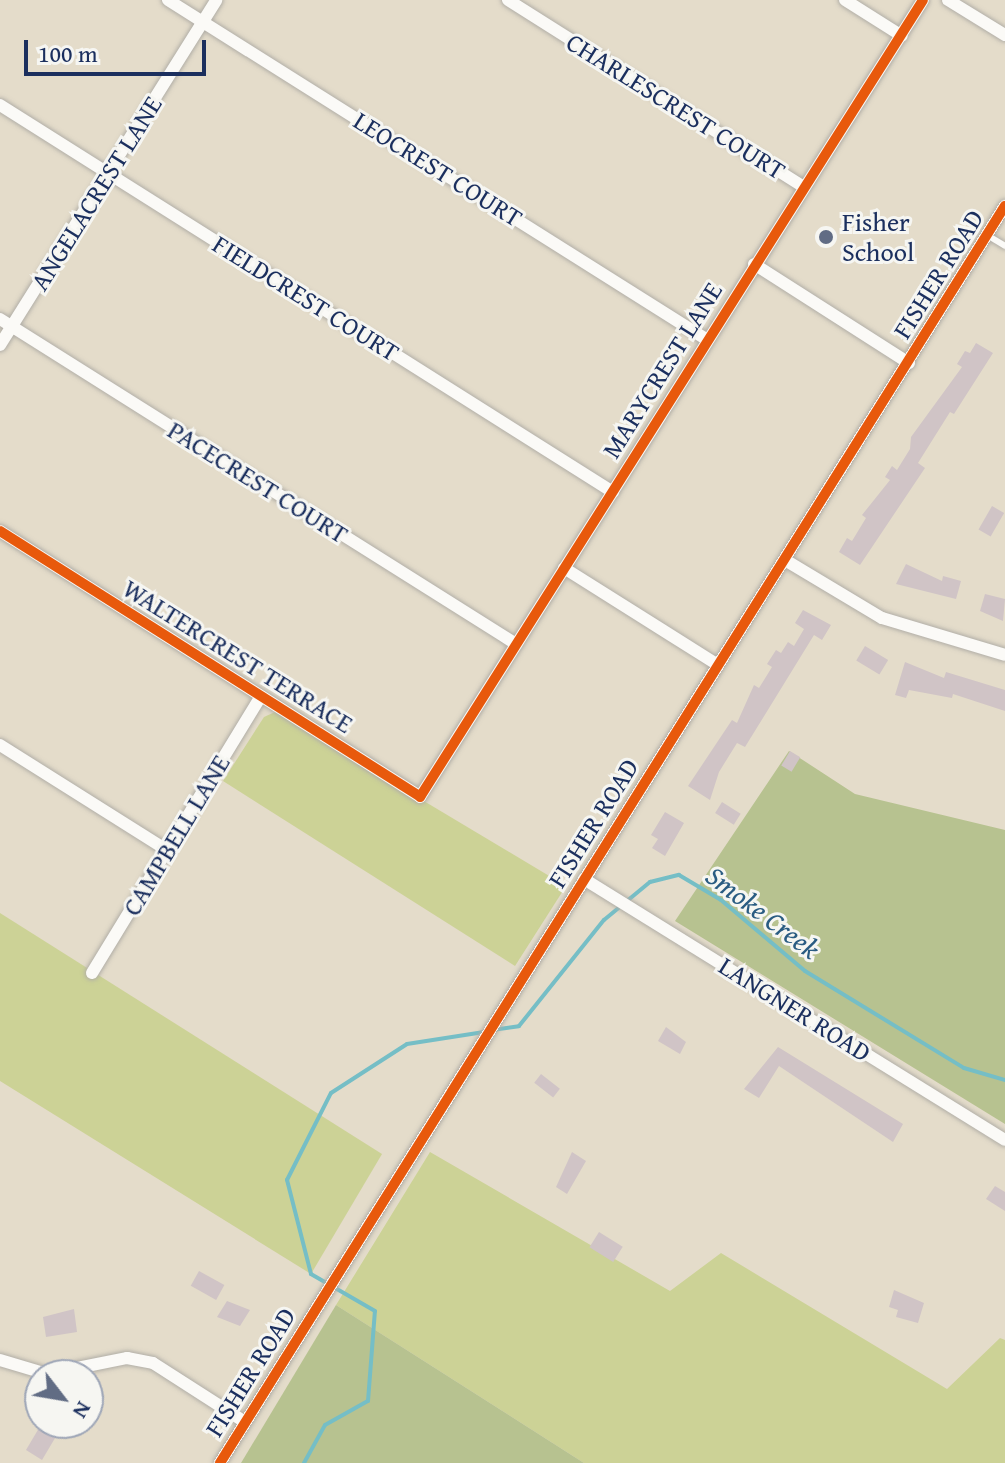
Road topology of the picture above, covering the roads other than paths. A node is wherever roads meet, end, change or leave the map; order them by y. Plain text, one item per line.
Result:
1 (168, 0) edge
2 (216, 0) edge
3 (508, 0) edge
4 (845, 0) edge
5 (923, 0) edge
6 (948, 0) edge
7 (203, 22) junction
8 (1005, 35) edge
9 (902, 36) junction
10 (0, 105) edge
11 (108, 173) junction
12 (804, 187) junction
13 (1005, 206) edge
14 (987, 235) junction
15 (1005, 246) edge
16 (754, 264) junction
17 (0, 319) edge
18 (12, 326) junction
19 (706, 339) junction
20 (0, 345) edge
21 (909, 363) junction
22 (613, 492) junction
23 (0, 531) edge
24 (785, 560) junction
25 (564, 568) junction
26 (516, 644) junction
27 (1005, 655) edge
28 (718, 665) junction
29 (261, 696) junction
30 (0, 745) edge
31 (440, 764) joint
32 (167, 850) junction
33 (584, 879) junction
34 (92, 973) dead end
35 (1005, 1140) edge
36 (0, 1360) edge
37 (245, 1422) junction
38 (220, 1463) edge

1 - 7 street, LEOCREST COURT
2 - 7 street, ANGELACREST LANE
3 - 12 street, CHARLESCREST COURT
4 - 9 street
5 - 9 street, MARYCREST LANE
6 - 8 street
7 - 11 street, ANGELACREST LANE
7 - 19 street, LEOCREST COURT
9 - 12 street, MARYCREST LANE
10 - 11 street, FIELDCREST COURT
11 - 18 street, ANGELACREST LANE
11 - 22 street, FIELDCREST COURT
12 - 16 street, MARYCREST LANE
13 - 14 street, FISHER ROAD
14 - 15 lane
14 - 21 street, FISHER ROAD
16 - 19 street, MARYCREST LANE
16 - 21 street
17 - 18 street, PACECREST COURT
18 - 20 street, ANGELACREST LANE
18 - 26 street, PACECREST COURT
19 - 22 street, MARYCREST LANE
21 - 24 street, FISHER ROAD
22 - 25 street, MARYCREST LANE
23 - 29 street, WALTERCREST TERRACE
24 - 27 street
24 - 28 street, FISHER ROAD
25 - 26 street, MARYCREST LANE
25 - 28 street
26 - 31 street, MARYCREST LANE
28 - 33 street, FISHER ROAD
29 - 31 street, WALTERCREST TERRACE
29 - 32 street, CAMPBELL LANE
30 - 32 street
32 - 34 street, CAMPBELL LANE
33 - 35 street, LANGNER ROAD
33 - 37 street, FISHER ROAD
36 - 37 street
37 - 38 street, FISHER ROAD

